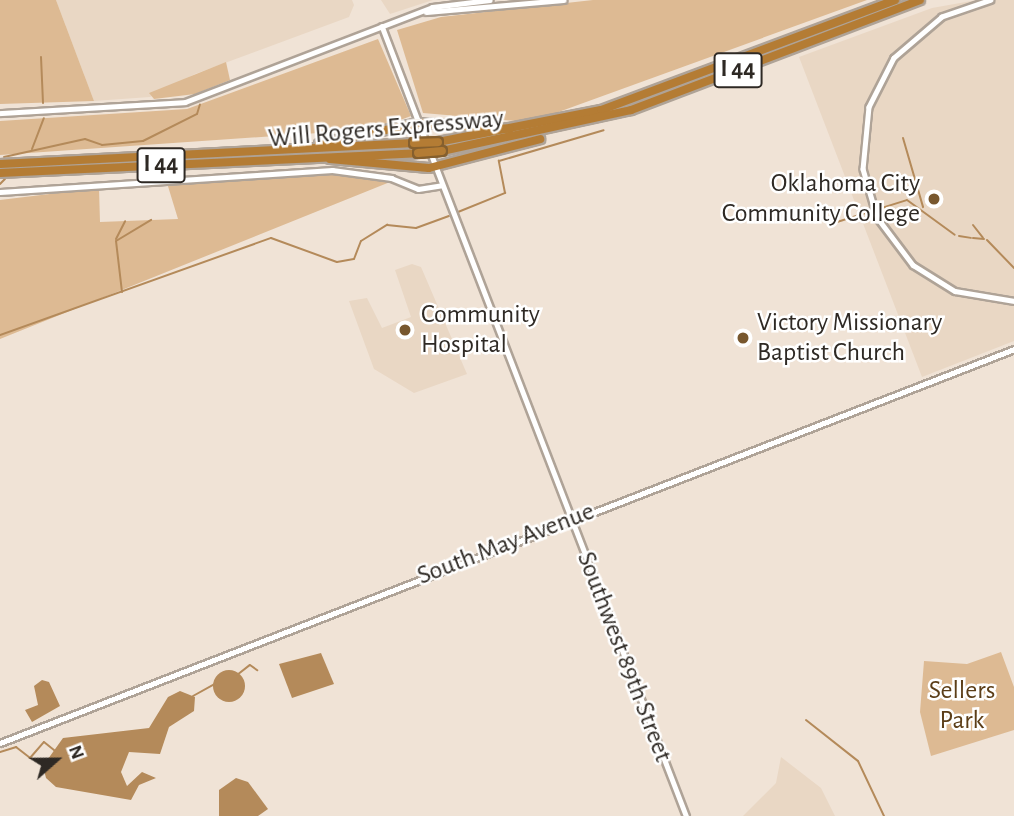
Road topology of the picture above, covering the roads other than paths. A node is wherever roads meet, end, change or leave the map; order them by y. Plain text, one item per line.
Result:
1 (490, 0) edge
2 (563, 0) edge
3 (895, 0) edge
4 (920, 0) edge
5 (992, 0) edge
6 (422, 12) junction
7 (382, 26) junction
8 (0, 113) edge
9 (419, 122) junction
10 (520, 130) junction
11 (562, 130) junction
12 (440, 146) junction
13 (416, 148) junction
14 (283, 150) junction
15 (322, 157) junction
16 (0, 164) edge
17 (436, 167) junction
18 (0, 173) edge
19 (442, 185) junction
20 (0, 192) edge
21 (1014, 301) edge
22 (1014, 349) edge
23 (570, 519) junction
24 (0, 743) edge
25 (686, 816) edge

1 - 6 main road
2 - 6 main road
3 - 10 highway, Will Rogers Expressway / I 44
4 - 11 highway, Will Rogers Expressway / I 44
5 - 21 street
6 - 7 main road
7 - 8 main road
7 - 9 street, Southwest 89th Street
9 - 10 highway
9 - 14 highway
9 - 17 main road, Southwest 89th Street
10 - 12 highway, Will Rogers Expressway / I 44
11 - 12 highway, Will Rogers Expressway / I 44
11 - 17 highway
12 - 13 highway, Will Rogers Expressway / I 44, bridge
13 - 14 highway, Will Rogers Expressway / I 44
13 - 15 highway, Will Rogers Expressway / I 44
14 - 16 highway, Will Rogers Expressway / I 44
15 - 17 highway
15 - 18 highway, Will Rogers Expressway / I 44
17 - 19 main road, Southwest 89th Street
19 - 20 main road
19 - 23 main road, Southwest 89th Street
22 - 23 main road, South May Avenue
23 - 24 main road, South May Avenue
23 - 25 main road, Southwest 89th Street

